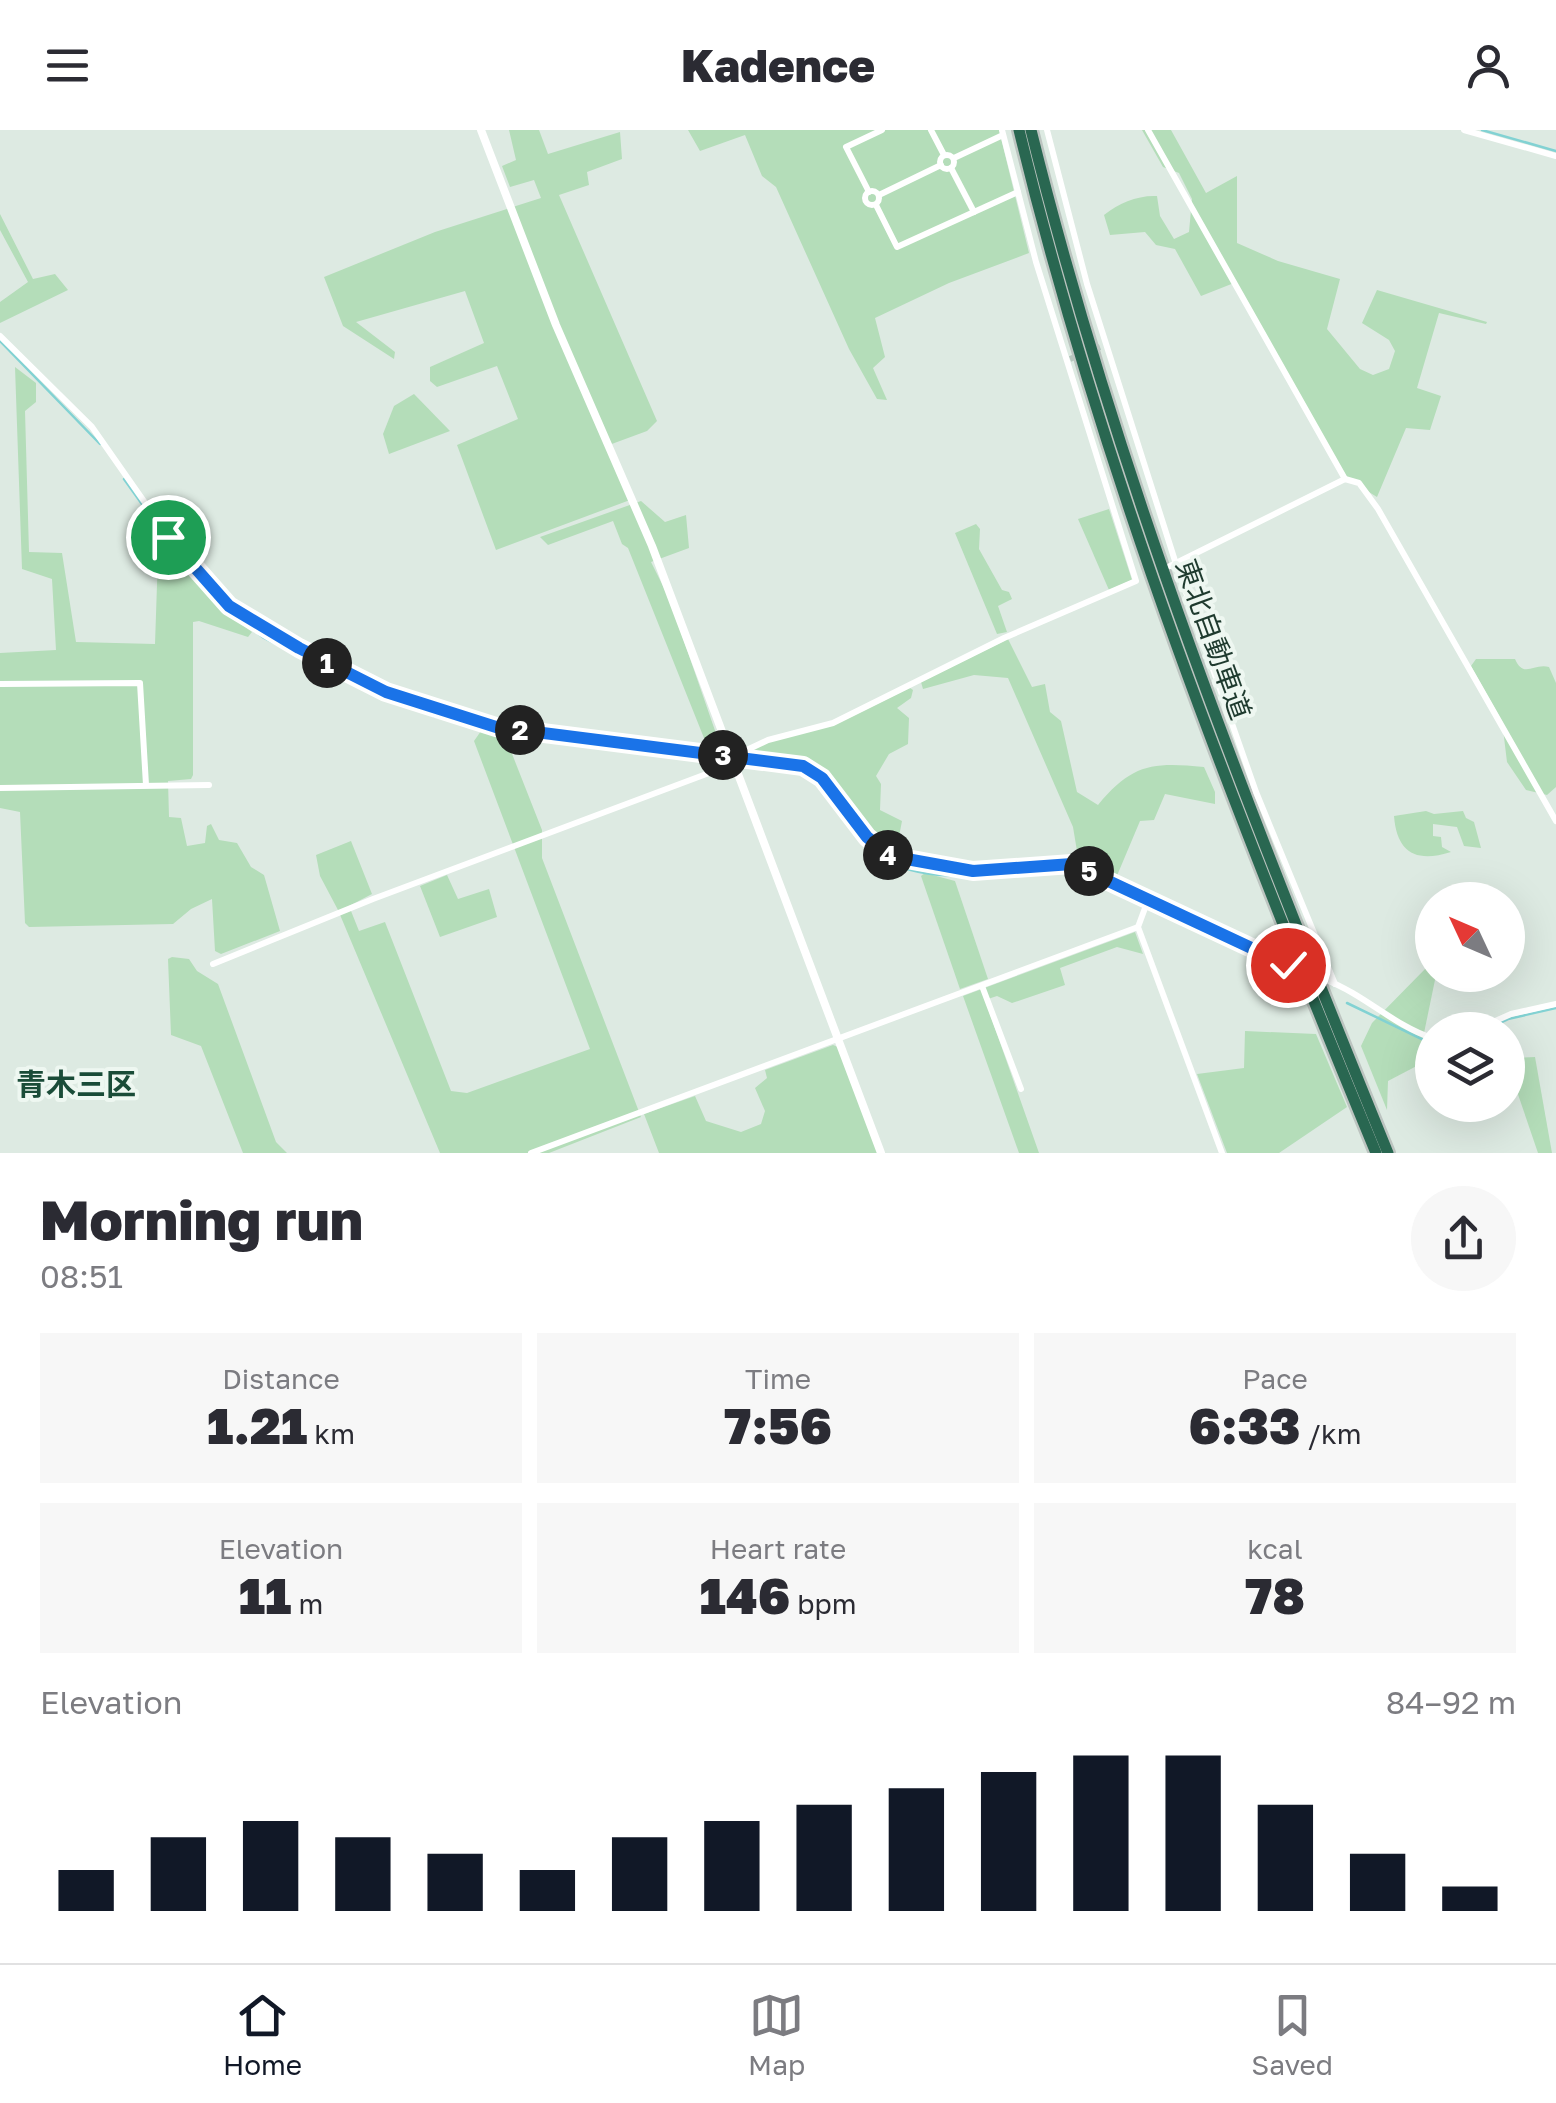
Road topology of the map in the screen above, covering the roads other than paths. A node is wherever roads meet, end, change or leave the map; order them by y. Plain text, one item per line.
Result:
1 (481, 130) edge
2 (882, 130) edge
3 (931, 130) edge
4 (1019, 130) edge
5 (1031, 130) edge
6 (1047, 130) edge
7 (1148, 130) edge
8 (1464, 130) edge
9 (1002, 132) edge
10 (944, 155) junction
11 (1556, 156) edge
12 (954, 158) junction
13 (941, 165) junction
14 (951, 168) junction
15 (869, 192) junction
16 (1018, 192) junction
17 (879, 195) junction
18 (876, 205) junction
19 (974, 212) junction
20 (0, 336) edge
21 (1344, 479) junction
22 (1173, 565) junction
23 (0, 684) edge
24 (733, 756) junction
25 (737, 767) junction
26 (208, 784) dead end
27 (146, 785) junction
28 (0, 788) edge
29 (1556, 821) edge
30 (1148, 900) junction
31 (1138, 927) junction
32 (213, 964) dead end
33 (1288, 965) dead end
34 (1326, 980) dead end
35 (1335, 984) junction
36 (982, 986) junction
37 (1556, 1004) edge
38 (1520, 1012) edge
39 (1415, 1030) edge
40 (838, 1040) junction
41 (1021, 1089) dead end
42 (530, 1153) edge
43 (882, 1153) edge
44 (1222, 1153) edge
45 (1376, 1153) edge
46 (1388, 1153) edge

1 - 24 street
2 - 15 street
3 - 10 street
4 - 45 highway, 東北自動車道
5 - 46 highway, 東北自動車道
6 - 22 street
7 - 21 street
8 - 11 street
9 - 12 street
9 - 16 street
10 - 12 street
10 - 13 street
12 - 14 street
13 - 14 street
13 - 17 street
14 - 19 street
15 - 17 street
15 - 18 street
16 - 19 street
16 - 24 street
17 - 18 street
18 - 19 street
20 - 24 street
21 - 22 street
21 - 29 street
22 - 35 street
23 - 27 street
24 - 25 street
24 - 30 street
25 - 32 street
25 - 40 street
26 - 27 street
27 - 28 street
30 - 31 street
30 - 33 street
31 - 36 street
31 - 44 street
34 - 35 street
35 - 39 street
36 - 40 street
36 - 41 street
37 - 38 street
40 - 42 street
40 - 43 street

